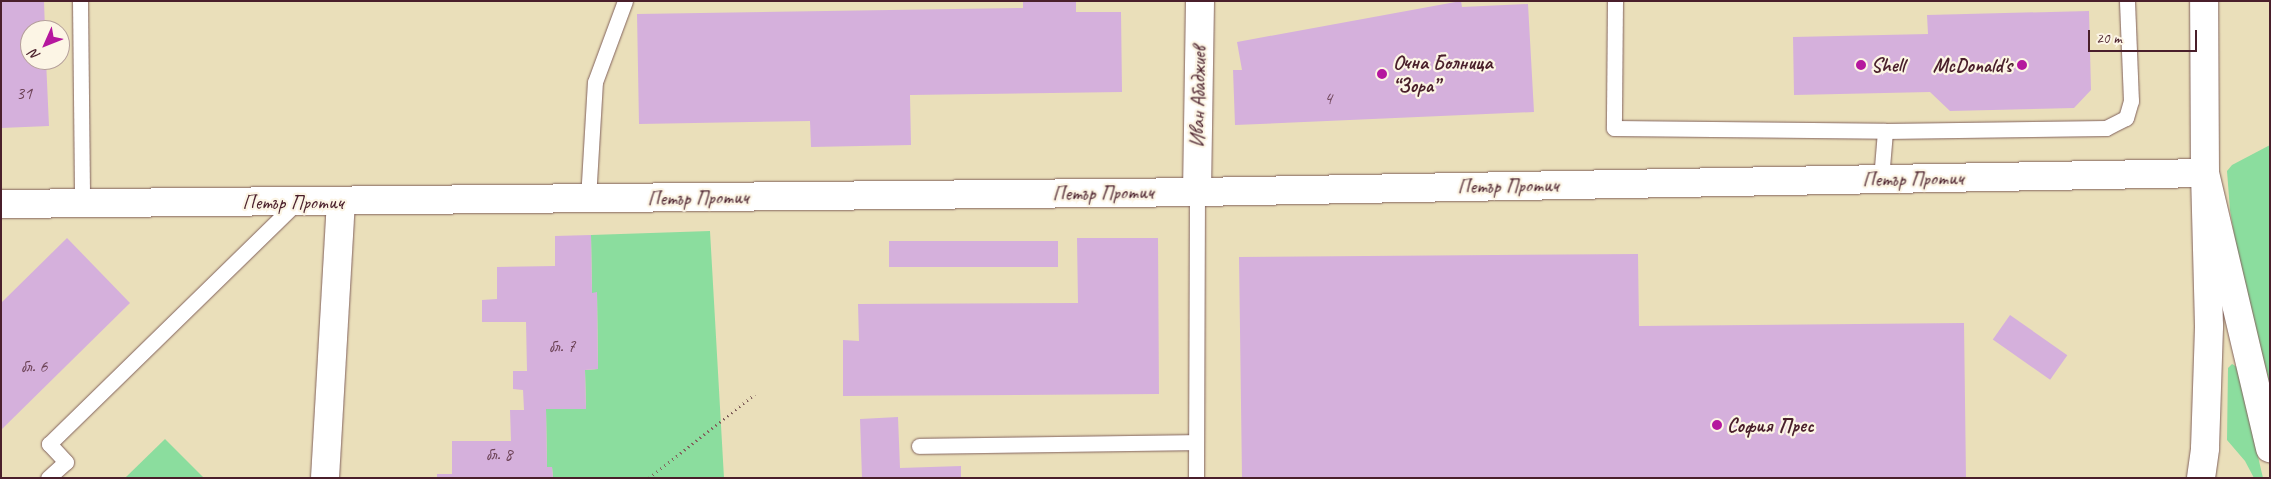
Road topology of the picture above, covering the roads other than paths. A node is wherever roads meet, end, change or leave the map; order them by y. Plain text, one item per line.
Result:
1 (80, 1) edge
2 (625, 1) edge
3 (1200, 1) edge
4 (1615, 1) edge
5 (2127, 1) edge
6 (2204, 1) edge
7 (1885, 131) junction
8 (2205, 173) junction
9 (1881, 179) junction
10 (1197, 192) junction
11 (588, 199) junction
12 (297, 202) junction
13 (341, 202) junction
14 (1, 204) edge
15 (82, 204) junction
16 (1196, 442) junction
17 (919, 446) dead end
18 (2270, 448) edge
19 (48, 478) edge
20 (325, 478) edge
21 (1196, 478) edge
22 (2201, 478) edge

1 - 15 lane
2 - 11 lane
3 - 10 main road, Иван Абаджиев
4 - 7 lane
5 - 7 lane
6 - 8 main road
7 - 9 lane
8 - 9 main road, Петър Протич
8 - 18 main road
8 - 22 main road
9 - 10 main road, Петър Протич
10 - 11 main road, Петър Протич
10 - 16 lane
11 - 13 main road, Петър Протич
12 - 13 main road, Петър Протич
12 - 15 main road, Петър Протич
12 - 19 lane
13 - 20 main road
14 - 15 main road, Петър Протич
16 - 17 lane
16 - 21 lane

